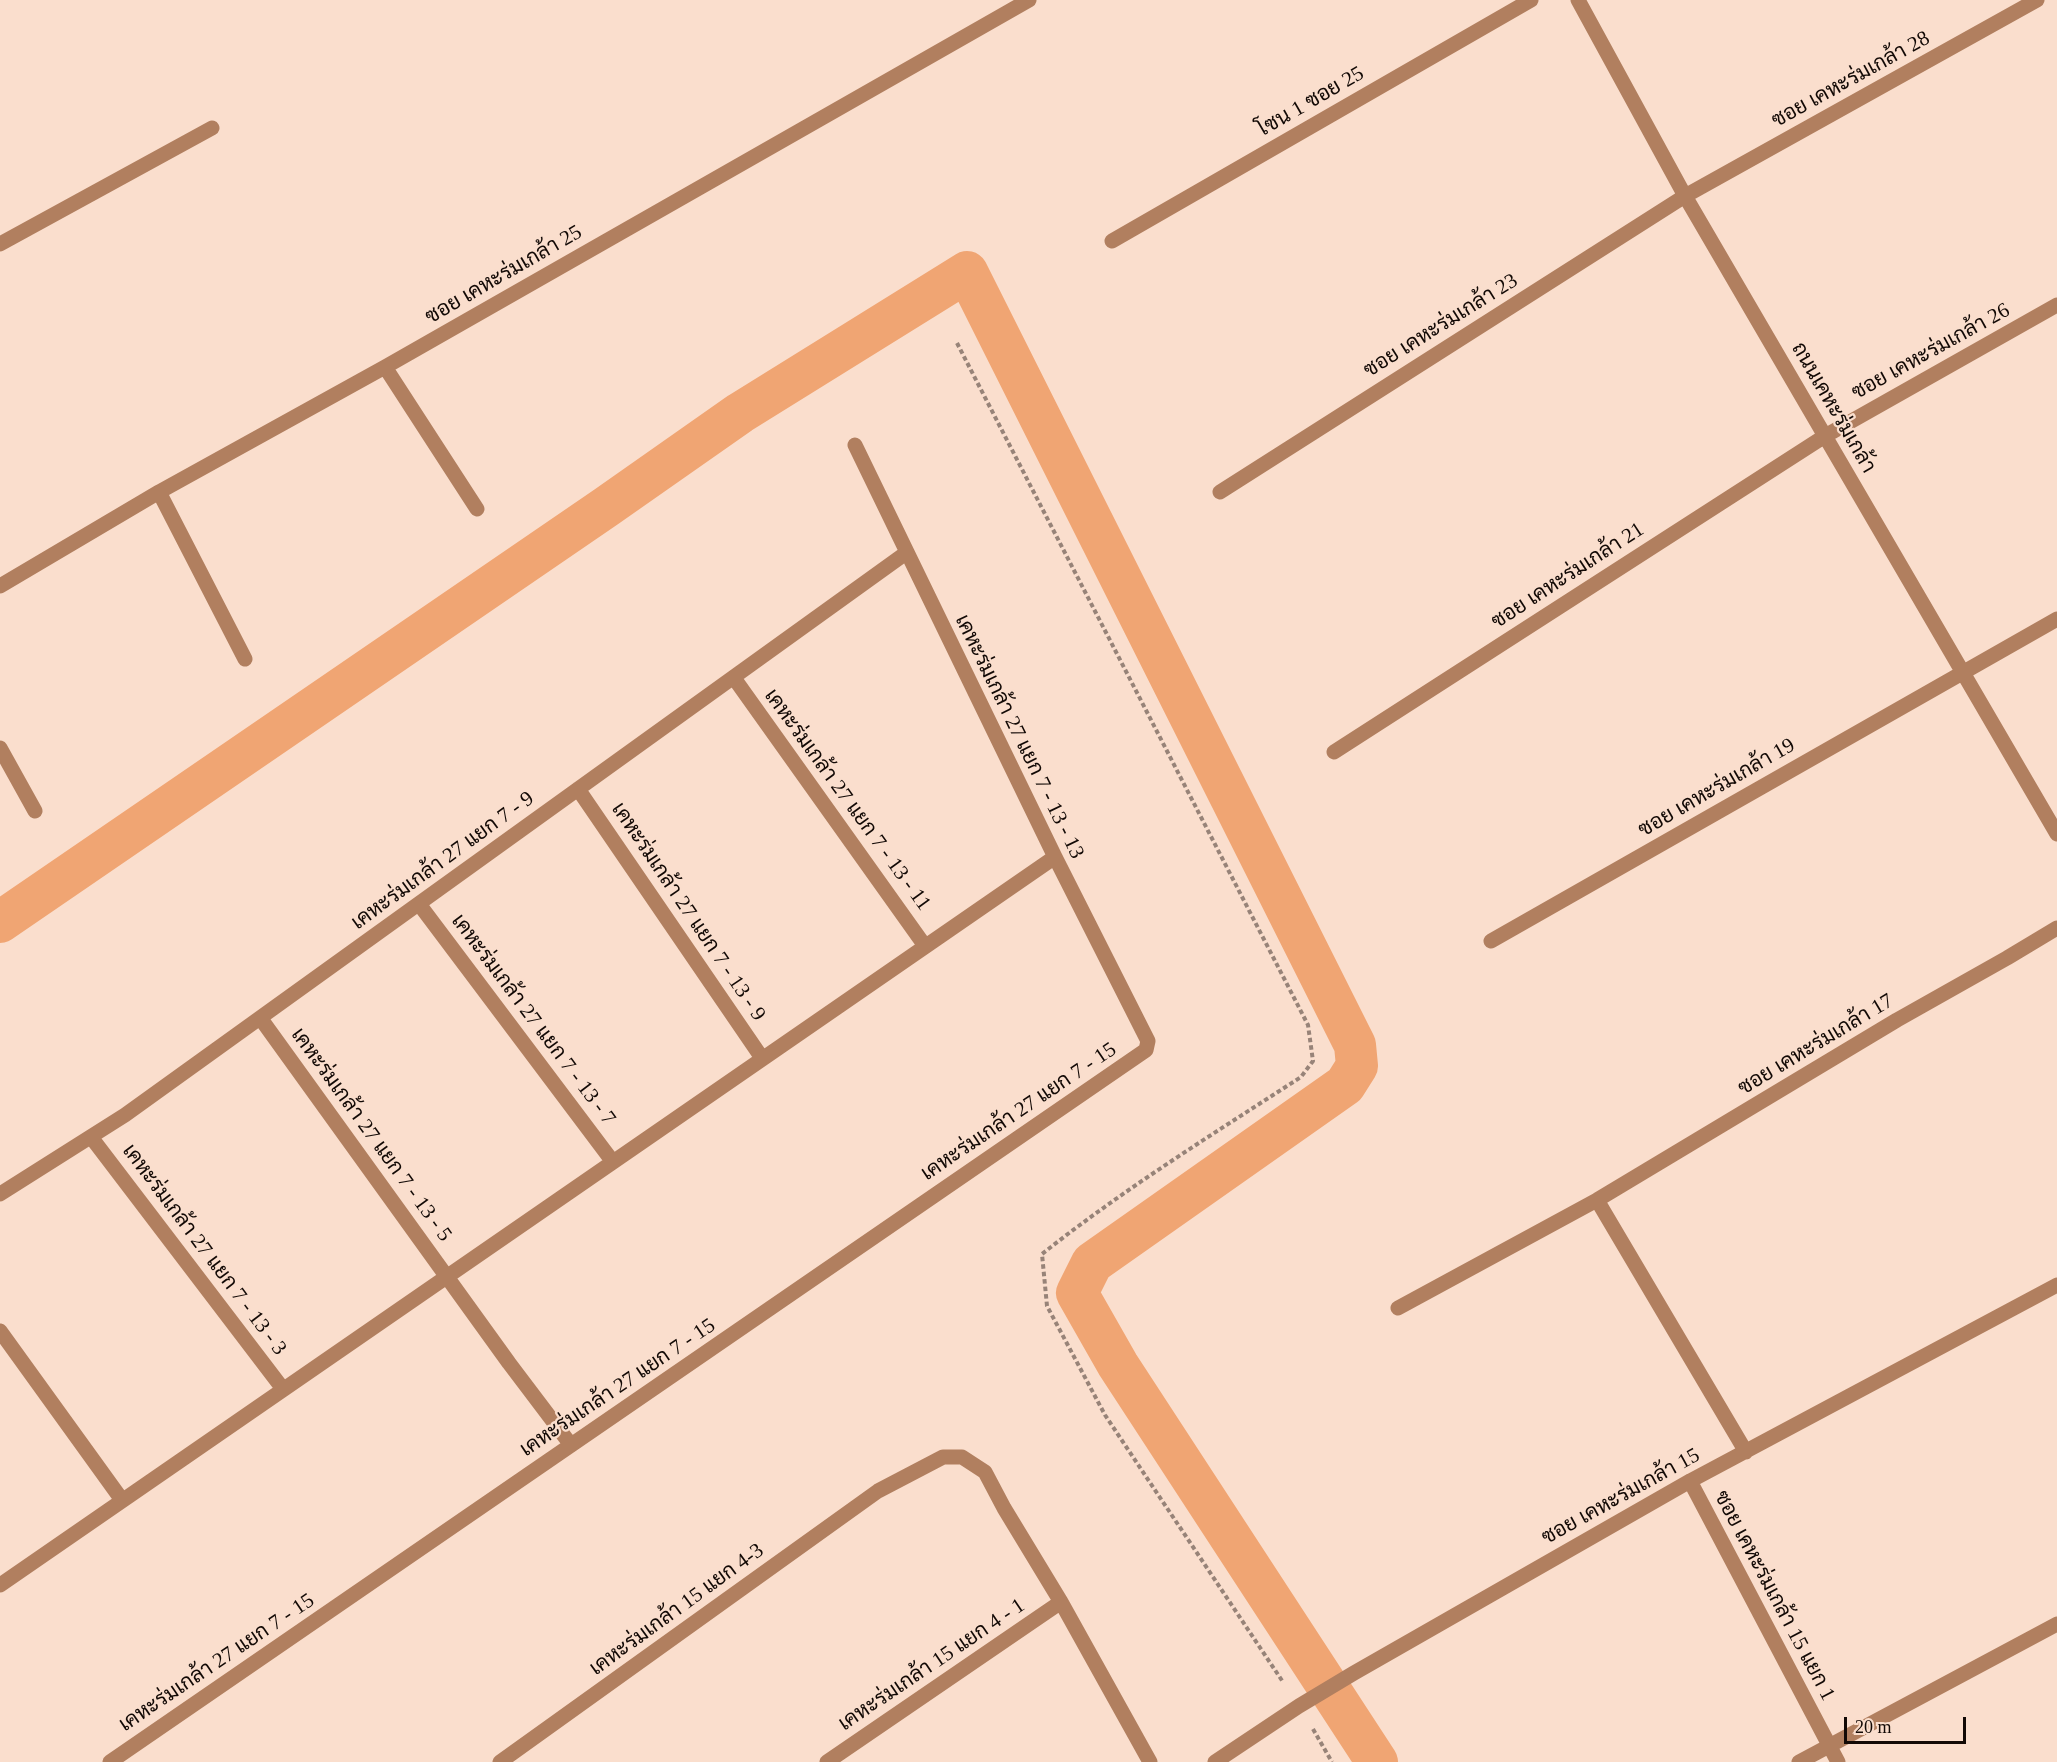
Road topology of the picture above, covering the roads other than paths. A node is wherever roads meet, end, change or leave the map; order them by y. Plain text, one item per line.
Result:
1 (1029, 0) edge
2 (1531, 0) edge
3 (1578, 0) edge
4 (2037, 0) edge
5 (212, 128) dead end
6 (1685, 196) junction
7 (1112, 241) dead end
8 (0, 244) edge
9 (2057, 305) edge
10 (386, 367) junction
11 (1825, 436) junction
12 (855, 445) dead end
13 (159, 492) junction
14 (1220, 492) dead end
15 (477, 508) dead end
16 (906, 553) junction
17 (0, 586) edge
18 (2057, 619) edge
19 (245, 659) dead end
20 (1963, 672) junction
21 (734, 678) junction
22 (0, 748) edge
23 (1334, 752) dead end
24 (578, 789) junction
25 (35, 811) dead end
26 (2057, 834) edge
27 (1055, 857) junction
28 (419, 904) junction
29 (2057, 928) edge
30 (1491, 941) dead end
31 (926, 946) junction
32 (261, 1019) junction
33 (1149, 1046) joint
34 (762, 1058) junction
35 (91, 1137) junction
36 (612, 1162) junction
37 (0, 1194) edge
38 (1597, 1200) junction
39 (447, 1276) junction
40 (2057, 1285) edge
41 (1398, 1308) dead end
42 (2, 1340) edge
43 (282, 1389) junction
44 (571, 1445) junction
45 (1746, 1452) junction
46 (1690, 1482) junction
47 (122, 1500) junction
48 (0, 1585) edge
49 (1061, 1602) junction
50 (2057, 1624) edge
51 (1829, 1745) junction
52 (110, 1762) edge
53 (501, 1762) edge
54 (827, 1762) edge
55 (1150, 1762) edge
56 (1215, 1762) edge
57 (1799, 1762) edge
58 (1838, 1762) edge

1 - 10 street, ซอย เคหะร่มเกล้า 25
2 - 7 street, โซน 1 ซอย 25
3 - 6 street, ถนนเคหะร่มเกล้า
4 - 6 street, ซอย เคหะร่มเกล้า 28
5 - 8 street
6 - 11 street, ถนนเคหะร่มเกล้า
6 - 14 street, ซอย เคหะร่มเกล้า 23
9 - 11 street, ซอย เคหะร่มเกล้า 26
10 - 13 street, ซอย เคหะร่มเกล้า 25
10 - 15 street
11 - 20 street, ถนนเคหะร่มเกล้า
11 - 23 street, ซอย เคหะร่มเกล้า 21
12 - 16 street, เคหะร่มเกล้า 27 แยก 7 - 13 - 13
13 - 17 street, ซอย เคหะร่มเกล้า 25
13 - 19 street
16 - 21 street, เคหะร่มเกล้า 27 แยก 7 - 9
16 - 27 street, เคหะร่มเกล้า 27 แยก 7 - 13 - 13
18 - 20 street, ซอย เคหะร่มเกล้า 19
20 - 26 street, ถนนเคหะร่มเกล้า
20 - 30 street, ซอย เคหะร่มเกล้า 19
21 - 24 street, เคหะร่มเกล้า 27 แยก 7 - 9
21 - 31 street, เคหะร่มเกล้า 27 แยก 7 - 13 - 11
22 - 25 street
24 - 28 street, เคหะร่มเกล้า 27 แยก 7 - 9
24 - 34 street, เคหะร่มเกล้า 27 แยก 7 - 13 - 9
27 - 31 street
27 - 33 street, เคหะร่มเกล้า 27 แยก 7 - 13 - 13
28 - 32 street, เคหะร่มเกล้า 27 แยก 7 - 9
28 - 36 street, เคหะร่มเกล้า 27 แยก 7 - 13 - 7
29 - 38 street, ซอย เคหะร่มเกล้า 17
31 - 34 street
32 - 35 street, เคหะร่มเกล้า 27 แยก 7 - 9
32 - 39 street, เคหะร่มเกล้า 27 แยก 7 - 13 - 5
33 - 44 street, เคหะร่มเกล้า 27 แยก 7 - 15
34 - 36 street
35 - 37 street, เคหะร่มเกล้า 27 แยก 7 - 9
35 - 43 street, เคหะร่มเกล้า 27 แยก 7 - 13 - 3
36 - 39 street
38 - 41 street, ซอย เคหะร่มเกล้า 17
38 - 45 street
39 - 43 street
39 - 44 street, เคหะร่มเกล้า 27 แยก 7 - 13 - 5
40 - 45 street, ซอย เคหะร่มเกล้า 15
42 - 47 street
43 - 47 street
44 - 52 street, เคหะร่มเกล้า 27 แยก 7 - 15
45 - 46 street, ซอย เคหะร่มเกล้า 15
46 - 51 street, ซอย เคหะร่มเกล้า 15 แยก 1
46 - 56 street, ซอย เคหะร่มเกล้า 15
47 - 48 street
49 - 53 street, เคหะร่มเกล้า 15 แยก 4-3
49 - 54 street, เคหะร่มเกล้า 15 แยก 4 - 1
49 - 55 street, เคหะร่มเกล้า 15 แยก 4-3
50 - 51 street
51 - 57 street
51 - 58 street, ซอย เคหะร่มเกล้า 15 แยก 1

